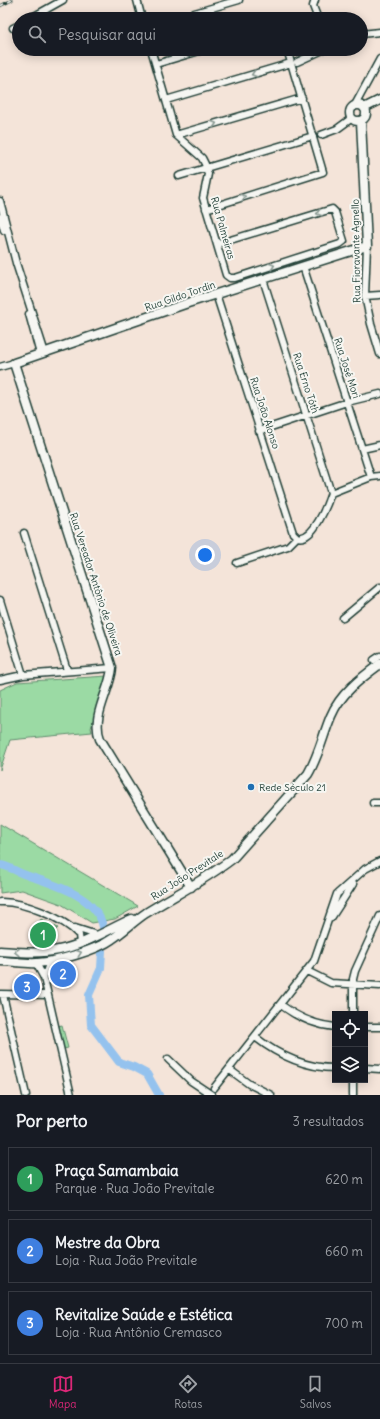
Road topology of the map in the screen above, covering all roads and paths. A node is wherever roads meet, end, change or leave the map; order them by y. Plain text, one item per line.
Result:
1 (63, 0) edge
2 (136, 0) edge
3 (239, 0) edge
4 (315, 0) edge
5 (42, 12) edge
6 (140, 12) edge
7 (198, 12) edge
8 (315, 12) edge
9 (380, 32) edge
10 (368, 33) edge
11 (153, 56) edge
12 (183, 56) edge
13 (291, 56) edge
14 (308, 56) edge
15 (380, 58) edge
16 (294, 62) junction
17 (156, 64) junction
18 (302, 98) junction
19 (166, 100) junction
20 (380, 100) edge
21 (354, 107) junction
22 (364, 108) junction
23 (352, 118) junction
24 (361, 121) junction
25 (176, 135) junction
26 (321, 135) dead end
27 (313, 136) junction
28 (206, 168) junction
29 (179, 176) dead end
30 (0, 201) edge
31 (206, 209) junction
32 (0, 216) edge
33 (217, 244) junction
34 (367, 246) junction
35 (303, 266) junction
36 (263, 279) junction
37 (216, 294) junction
38 (380, 295) edge
39 (365, 296) junction
40 (43, 353) junction
41 (380, 354) edge
42 (14, 363) junction
43 (0, 367) edge
44 (380, 394) edge
45 (347, 402) junction
46 (306, 416) junction
47 (259, 431) junction
48 (380, 445) edge
49 (362, 449) junction
50 (380, 476) edge
51 (371, 477) junction
52 (331, 493) junction
53 (24, 533) dead end
54 (297, 537) junction
55 (237, 563) dead end
56 (380, 587) edge
57 (0, 600) edge
58 (343, 618) dead end
59 (378, 660) edge
60 (112, 668) junction
61 (67, 670) junction
62 (24, 675) junction
63 (0, 680) edge
64 (373, 803) dead end
65 (380, 804) edge
66 (380, 861) edge
67 (380, 866) edge
68 (192, 887) junction
69 (0, 902) edge
70 (146, 913) junction
71 (380, 916) edge
72 (328, 924) junction
73 (68, 925) junction
74 (109, 930) junction
75 (97, 935) junction
76 (112, 940) junction
77 (80, 943) junction
78 (0, 951) edge
79 (44, 952) junction
80 (0, 961) edge
81 (50, 961) junction
82 (36, 963) junction
83 (307, 971) junction
84 (44, 978) junction
85 (353, 985) junction
86 (380, 986) edge
87 (2, 995) edge
88 (48, 995) junction
89 (281, 1005) junction
90 (353, 1011) edge
91 (332, 1026) edge
92 (368, 1027) edge
93 (380, 1027) edge
94 (255, 1037) junction
95 (168, 1059) dead end
96 (332, 1068) edge
97 (368, 1068) edge
98 (380, 1069) edge
99 (230, 1070) junction
100 (353, 1083) edge
101 (214, 1088) dead end
102 (26, 1095) edge
103 (71, 1095) edge
104 (212, 1095) edge
105 (271, 1095) edge
106 (353, 1095) edge

1 - 5 street
2 - 6 street
3 - 7 street
4 - 8 street
9 - 10 street
11 - 17 street
12 - 17 street
13 - 16 street
14 - 16 street
15 - 21 street
16 - 18 street
16 -> 19 street
17 - 19 street
25 -> 18 street
18 - 27 street
19 - 25 street
20 - 22 main road
21 - 22 main road
21 - 23 main road
22 - 24 main road
23 - 24 main road
23 - 26 street
24 - 34 main road, Rua Fioravante Agnello
25 - 28 street
27 - 28 street
31 -> 27 street
28 - 29 street
28 - 31 street, Rua Palmeiras
30 - 40 street
31 - 33 street, Rua Palmeiras
32 - 40 street
33 -> 33 street, Rua Palmeiras
34 - 35 main road, Rua Gildo Tordin
34 - 39 street, Rua Fioravante Agnello
35 - 36 main road, Rua Gildo Tordin
35 - 45 street, Rua José Mori
36 - 37 main road, Rua Gildo Tordin
36 - 46 street, Rua Erno Tóth
37 - 40 main road, Rua Gildo Tordin
37 - 47 street, Rua João Alonso
38 - 39 street
39 - 41 street, Rua Fioravante Agnello
40 - 42 main road, Rua Gildo Tordin
42 - 43 street, Rua Gildo Tordin
42 - 60 main road, Rua Vereador Antônio de Oliveira
44 - 45 street
45 - 46 street
45 - 49 street, Rua José Mori
46 - 47 street
46 - 52 street, Rua Erno Tóth
47 - 54 street, Rua João Alonso
48 - 49 street
49 - 51 street, Rua José Mori
50 - 51 street
51 - 52 street
52 - 54 street
53 - 61 street
54 - 55 street
56 - 58 street
57 - 62 street
59 - 68 main road, Rua João Previtale
60 - 61 street
60 - 68 main road, Rua Vereador Antônio de Oliveira
61 - 62 street
62 - 63 street
64 - 65 street
66 - 72 street
67 - 72 street
68 - 70 main road, Rua João Previtale
69 - 73 street
70 - 74 main road, Rua João Previtale
70 - 76 main road, Rua João Previtale
71 - 85 street
72 - 83 street
73 - 75 street
73 - 77 street
74 - 75 main road, Rua João Previtale
74 - 76 main road
75 - 77 main road, Rua João Previtale
81 -> 76 main road, Rua João Previtale
77 - 79 main road, Rua João Previtale
79 -> 78 main road, Rua João Previtale
79 - 82 main road
80 - 82 main road, Rua João Previtale
81 - 82 main road, Rua João Previtale
81 - 84 street
82 - 84 street
83 - 85 street
83 - 89 street
84 - 88 street
85 - 86 street
85 - 90 street
87 - 88 street
87 - 102 street
88 - 103 street
89 - 91 street
89 - 94 street
92 - 93 street
94 - 96 street
94 - 99 street
95 - 104 street
97 - 98 street
99 - 101 street
99 - 105 street
100 - 106 street

